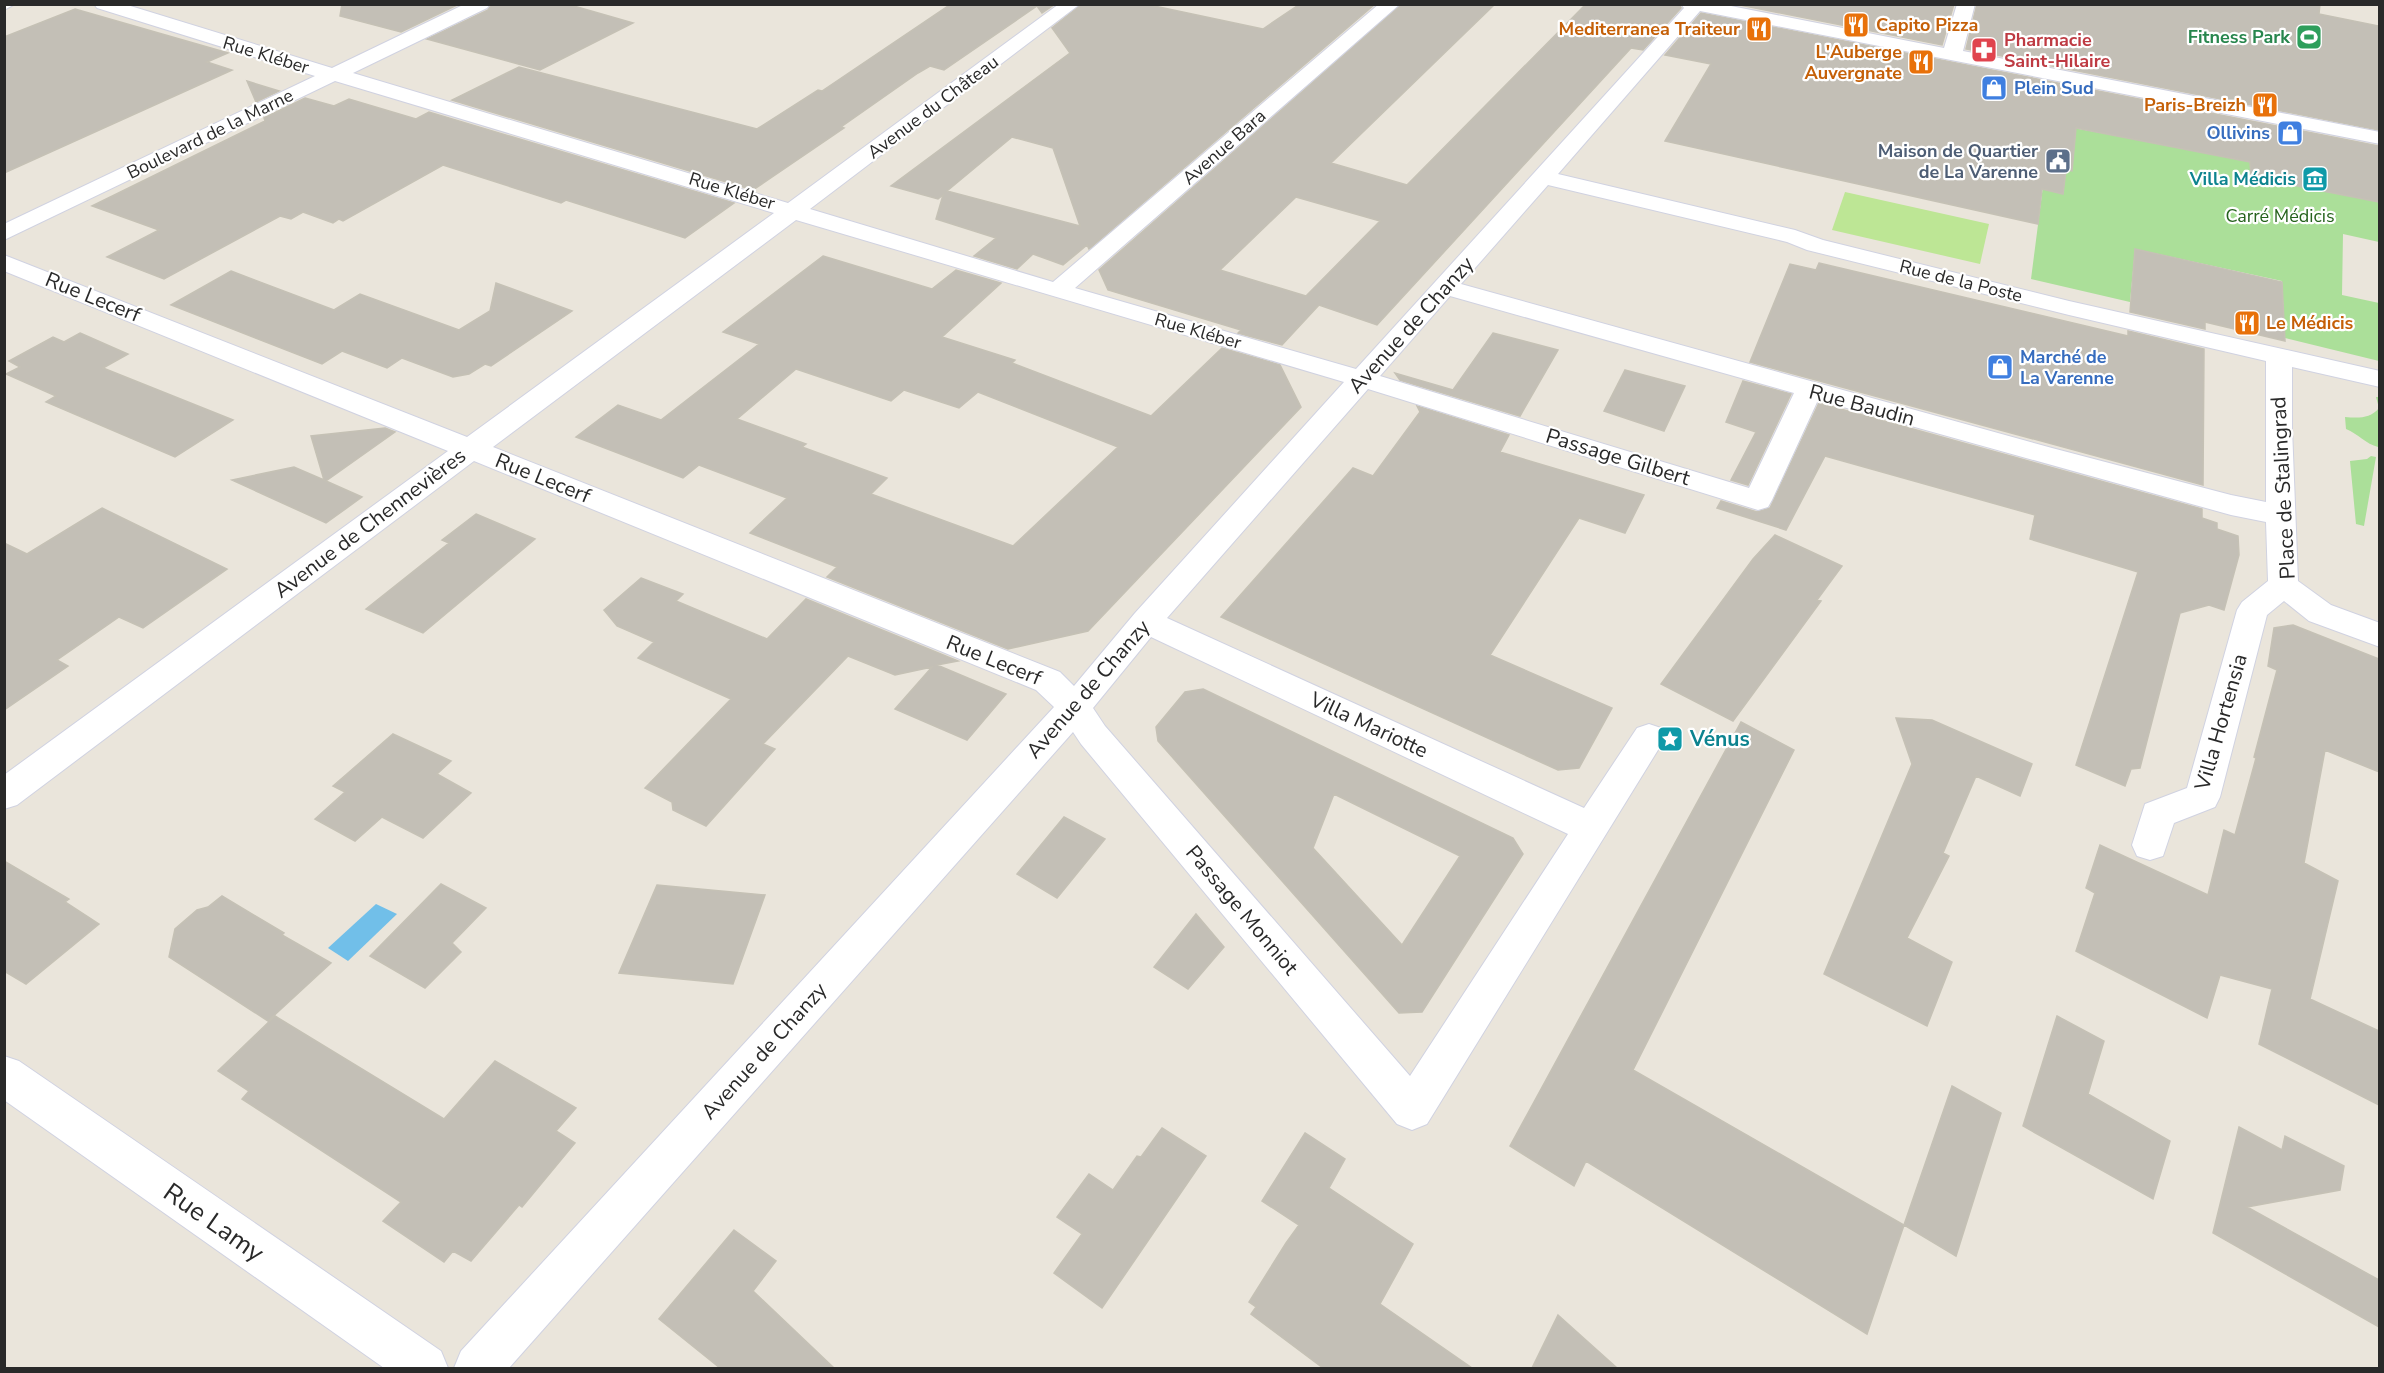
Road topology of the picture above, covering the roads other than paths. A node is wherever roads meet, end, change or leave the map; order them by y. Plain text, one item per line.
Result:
1 (103, 4) edge
2 (481, 4) edge
3 (1071, 4) edge
4 (1391, 4) edge
5 (1966, 4) edge
6 (1694, 5) edge
7 (1952, 55) junction
8 (333, 75) junction
9 (2379, 138) edge
10 (1544, 177) junction
11 (795, 210) junction
12 (4, 233) edge
13 (4, 262) edge
14 (1445, 287) junction
15 (1057, 291) junction
16 (2279, 355) junction
17 (1362, 379) junction
18 (2379, 379) edge
19 (1809, 390) junction
20 (470, 449) junction
21 (2282, 515) junction
22 (2283, 585) junction
23 (1146, 621) junction
24 (2379, 636) edge
25 (1075, 707) junction
26 (1649, 737) dead end
27 (4, 795) edge
28 (1591, 828) junction
29 (2150, 845) dead end
30 (4, 1076) edge
31 (424, 1368) edge
32 (478, 1368) edge

1 - 8 street, Rue Kléber
2 - 8 street, Boulevard de la Marne
3 - 11 street, Avenue du Château
4 - 15 street, Avenue Bara
5 - 7 street
6 - 7 street
6 - 10 street, Avenue de Chanzy
7 - 9 street
8 - 11 street, Rue Kléber
8 - 12 street, Boulevard de la Marne
10 - 14 street, Avenue de Chanzy
10 - 16 street, Rue de la Poste
11 - 15 street, Rue Kléber
11 - 20 street, Avenue de Chennevières
13 - 20 street, Rue Lecerf
14 - 17 street, Avenue de Chanzy
14 - 19 street, Rue Baudin
15 - 17 street, Rue Kléber
16 - 18 street, Rue de la Poste
16 - 21 street, Place de Stalingrad
17 - 19 street, Passage Gilbert
17 - 23 street, Avenue de Chanzy
19 - 21 street, Rue Baudin
20 - 25 street, Rue Lecerf
20 - 27 street, Avenue de Chennevières
21 - 22 street, Place de Stalingrad
22 - 24 street, Place de Stalingrad
22 - 29 street, Villa Hortensia
23 - 25 street, Avenue de Chanzy
23 - 28 street, Villa Mariotte
25 - 28 street, Passage Monniot
25 - 32 street, Avenue de Chanzy
26 - 28 street
30 - 31 street, Rue Lamy

